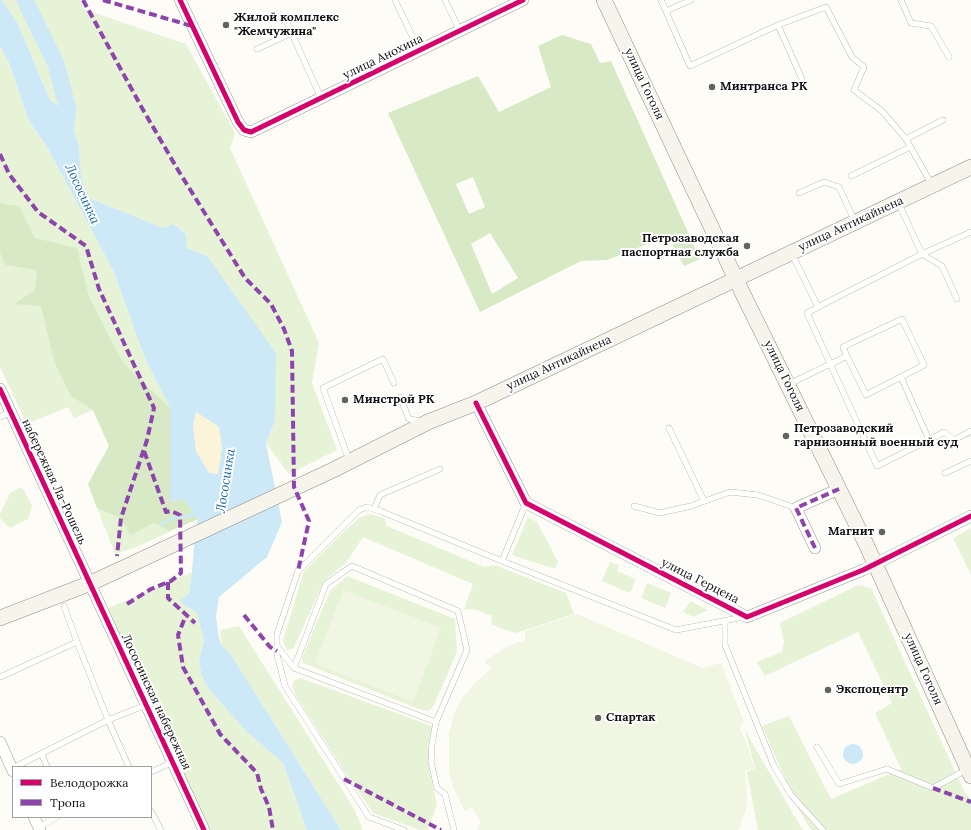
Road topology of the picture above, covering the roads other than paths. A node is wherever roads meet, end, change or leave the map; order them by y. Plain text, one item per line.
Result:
1 (180, 0) edge
2 (395, 0) edge
3 (445, 0) edge
4 (523, 0) edge
5 (604, 0) edge
6 (661, 0) edge
7 (691, 0) edge
8 (901, 0) edge
9 (666, 11) junction
10 (284, 16) dead end
11 (778, 25) junction
12 (460, 31) junction
13 (292, 33) junction
14 (257, 49) dead end
15 (419, 50) junction
16 (949, 58) dead end
17 (802, 79) dead end
18 (321, 98) junction
19 (943, 120) dead end
20 (906, 139) junction
21 (910, 147) junction
22 (971, 167) edge
23 (851, 176) dead end
24 (932, 186) junction
25 (799, 193) dead end
26 (898, 202) junction
27 (855, 222) junction
28 (971, 232) edge
29 (791, 253) junction
30 (922, 254) junction
31 (736, 279) junction
32 (957, 299) dead end
33 (818, 307) junction
34 (847, 356) junction
35 (830, 364) junction
36 (901, 377) junction
37 (394, 383) dead end
38 (789, 384) junction
39 (0, 390) edge
40 (400, 397) dead end
41 (476, 403) junction
42 (10, 412) junction
43 (0, 418) edge
44 (428, 422) junction
45 (669, 428) dead end
46 (971, 431) edge
47 (929, 440) junction
48 (971, 461) edge
49 (350, 462) junction
50 (440, 469) dead end
51 (945, 473) dead end
52 (839, 489) junction
53 (704, 501) junction
54 (526, 503) junction
55 (634, 506) dead end
56 (796, 508) junction
57 (374, 509) junction
58 (971, 516) edge
59 (815, 548) dead end
60 (502, 561) junction
61 (875, 564) junction
62 (91, 583) junction
63 (64, 606) dead end
64 (747, 616) junction
65 (0, 618) edge
66 (725, 620) junction
67 (77, 642) junction
68 (277, 646) junction
69 (294, 668) junction
70 (0, 677) edge
71 (146, 705) junction
72 (108, 720) junction
73 (436, 722) junction
74 (0, 742) edge
75 (817, 747) dead end
76 (42, 755) junction
77 (172, 762) junction
78 (12, 766) edge
79 (17, 766) edge
80 (47, 766) edge
81 (129, 766) edge
82 (152, 772) edge
83 (969, 773) edge
84 (152, 813) edge
85 (55, 818) edge
86 (38, 825) edge
87 (160, 830) edge
88 (204, 830) edge
89 (404, 830) edge
90 (454, 830) edge
91 (823, 830) edge

1 - 18 street, улица Анохина
2 - 15 lane
3 - 12 lane
4 - 12 street, улица Анохина
5 - 31 main road, улица Гоголя
6 - 9 lane
7 - 9 lane
8 - 16 lane
9 - 11 lane
10 - 13 lane
11 - 17 lane
11 - 20 lane
12 - 15 street, улица Анохина
13 - 14 lane
13 - 18 lane
15 - 18 street, улица Анохина
19 - 20 lane
20 - 21 lane
21 - 23 lane
21 - 24 lane
22 - 24 main road, улица Антикайнена
24 - 26 main road, улица Антикайнена
25 - 27 lane
26 - 27 main road, улица Антикайнена
26 - 30 lane
27 - 29 main road, улица Антикайнена
28 - 30 lane
29 - 31 main road, улица Антикайнена
29 - 33 lane
30 - 32 lane
30 - 33 lane
31 - 38 main road, улица Гоголя
31 - 41 main road, улица Антикайнена
33 - 35 lane
34 - 35 lane
34 - 36 lane
34 - 36 lane
35 - 38 lane
35 - 47 lane
36 - 47 lane
37 - 49 lane
38 - 52 main road, улица Гоголя
39 - 42 street, набережная Ла-Рошель
40 - 44 lane
41 - 44 main road, улица Антикайнена
41 - 54 street
42 - 43 lane
42 - 62 street, набережная Ла-Рошель
44 - 49 main road, улица Антикайнена
45 - 53 lane
46 - 47 lane
48 - 51 lane
49 - 62 main road, улица Антикайнена
50 - 57 lane
52 - 56 street
52 - 61 main road, улица Гоголя
53 - 55 lane
53 - 56 lane
54 - 60 lane
54 - 64 street, улица Герцена
56 - 59 street
57 - 60 lane
57 - 68 lane
58 - 61 street, улица Герцена
60 - 66 lane
61 - 64 street, улица Герцена
61 - 83 main road, улица Гоголя
62 - 65 main road, улица Антикайнена
62 - 71 street, Лососинская набережная
63 - 67 lane
64 - 66 lane
66 - 91 lane
67 - 70 lane
67 - 72 lane
68 - 69 lane
68 - 89 lane
69 - 73 lane
69 - 73 lane
71 - 72 lane
71 - 77 street, Лососинская набережная
72 - 76 lane
72 - 81 lane
73 - 90 lane
74 - 78 street
75 - 83 lane
76 - 79 lane
76 - 80 lane
77 - 82 lane
77 - 88 street, Лососинская набережная
84 - 87 lane
85 - 86 lane

